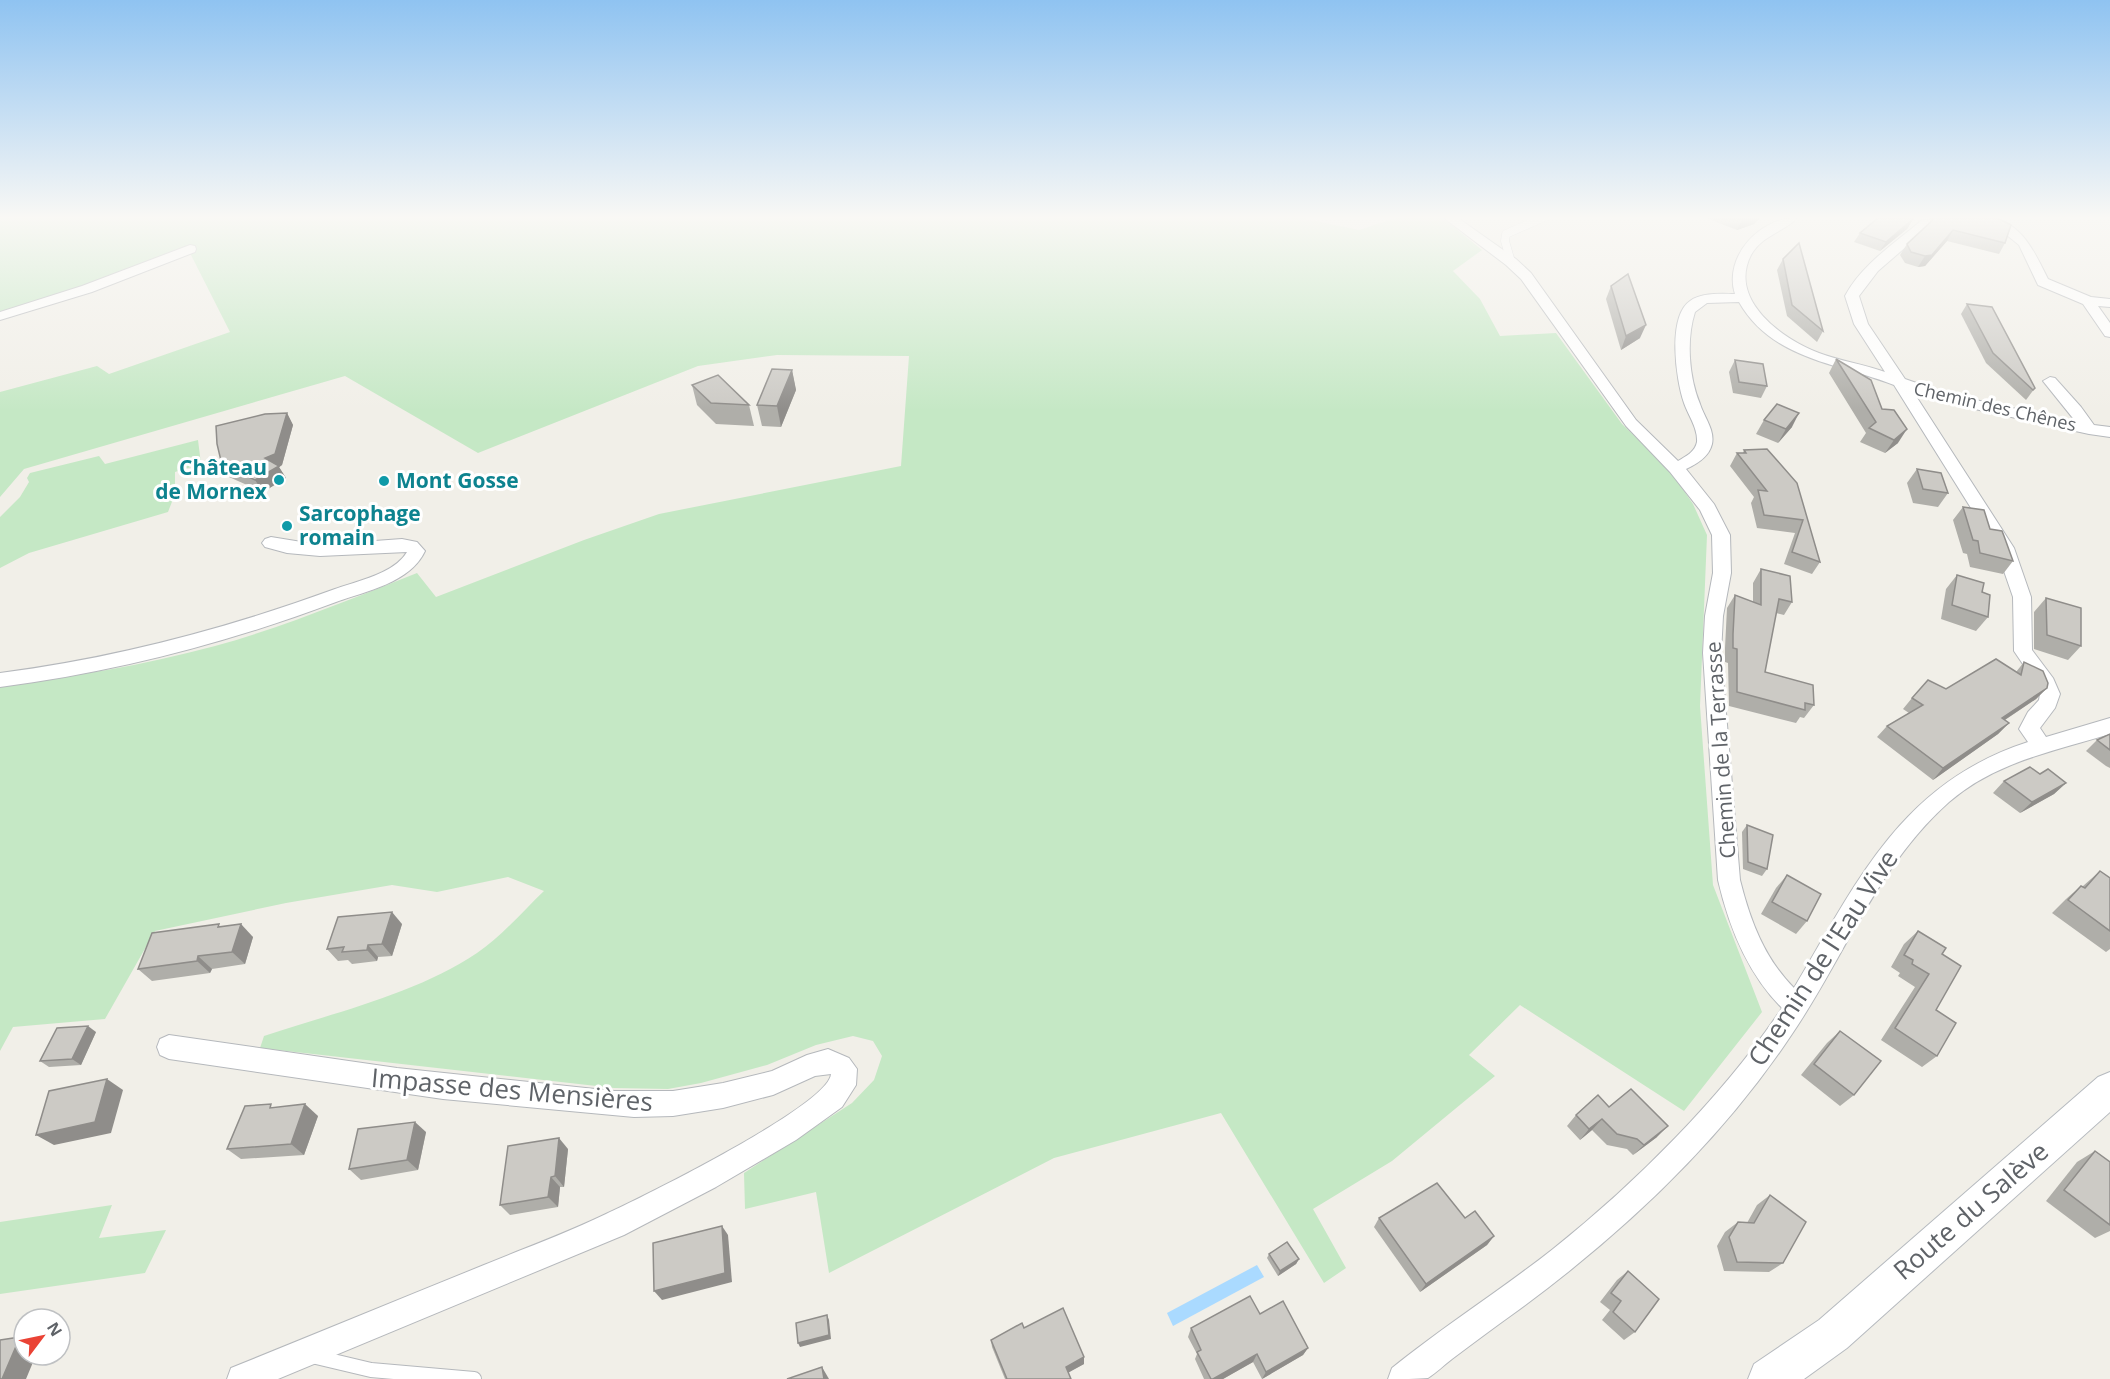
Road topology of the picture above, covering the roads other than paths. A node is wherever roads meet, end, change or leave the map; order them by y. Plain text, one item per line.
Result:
1 (104, 282) edge
2 (1531, 282) edge
3 (1740, 282) edge
4 (1861, 282) edge
5 (2044, 282) edge
6 (1744, 298) junction
7 (2088, 301) junction
8 (2110, 303) edge
9 (0, 316) edge
10 (2110, 333) edge
11 (2050, 381) dead end
12 (1900, 384) junction
13 (2090, 429) junction
14 (2110, 432) edge
15 (1676, 468) junction
16 (271, 543) dead end
17 (0, 680) edge
18 (2110, 726) edge
19 (2042, 746) junction
20 (1796, 1006) junction
21 (169, 1047) dead end
22 (2110, 1089) edge
23 (1833, 1334) junction
24 (303, 1353) junction
25 (242, 1379) edge
26 (474, 1379) edge
27 (1403, 1379) edge
28 (1769, 1379) edge
29 (1804, 1379) edge

1 - 9 street
2 - 15 street, Chemin de la Terrasse
3 - 6 street
4 - 12 street, Chemin des Chênes
5 - 7 street
6 - 12 street, Chemin des Chênes
6 - 15 street
7 - 8 street
7 - 10 street
11 - 13 street, Chemin des Chênes
12 - 13 street, Chemin des Chênes
12 - 19 street, Chemin des Chênes
13 - 14 street, Chemin des Chênes
15 - 20 street, Chemin de la Terrasse
16 - 17 street
18 - 19 street, Chemin de l'Eau Vive
19 - 20 street, Chemin de l'Eau Vive
20 - 27 street, Chemin de l'Eau Vive
21 - 24 street, Impasse des Mensières
22 - 23 main road, Route du Salève
23 - 28 main road, Route du Salève
23 - 29 main road, Route du Salève
24 - 25 street, Impasse des Mensières
24 - 26 lane

